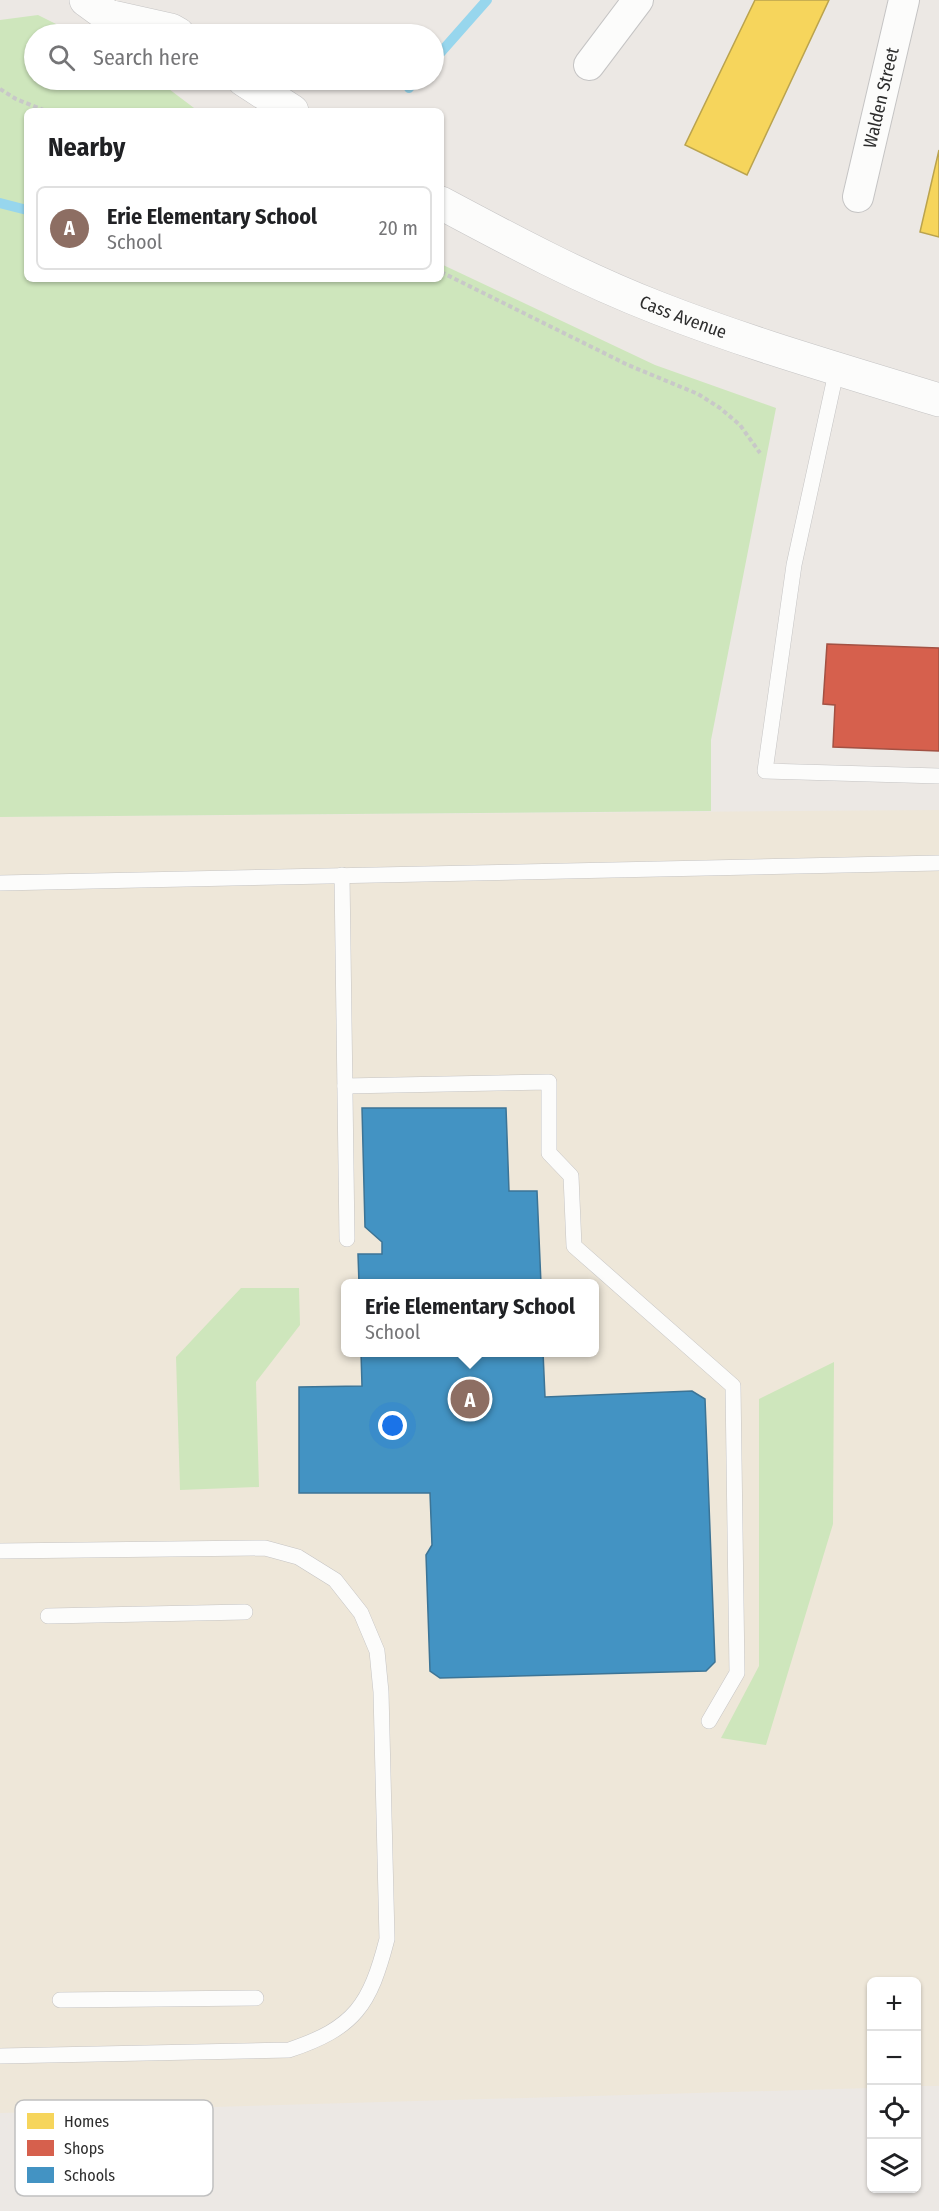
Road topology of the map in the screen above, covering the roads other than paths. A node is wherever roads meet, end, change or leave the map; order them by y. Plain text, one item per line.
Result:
1 (86, 0) edge
2 (155, 0) edge
3 (638, 0) edge
4 (904, 0) edge
5 (142, 24) edge
6 (170, 24) edge
7 (589, 65) dead end
8 (259, 90) edge
9 (287, 108) edge
10 (858, 196) dead end
11 (444, 205) edge
12 (837, 368) junction
13 (939, 400) edge
14 (939, 776) edge
15 (939, 863) edge
16 (342, 875) junction
17 (0, 884) edge
18 (345, 1086) junction
19 (347, 1239) dead end
20 (0, 1551) edge
21 (245, 1612) dead end
22 (48, 1616) dead end
23 (709, 1721) dead end
24 (256, 1998) dead end
25 (60, 2000) dead end
26 (0, 2056) edge

1 - 5 main road
2 - 6 main road
3 - 7 street
4 - 10 street, Walden Street
8 - 9 main road
11 - 12 main road, Cass Avenue
12 - 13 main road, Cass Avenue
12 - 14 lane
15 - 16 lane
16 - 17 lane
16 - 18 lane
18 - 19 lane
18 - 23 lane
20 - 26 lane
21 - 22 lane
24 - 25 lane

